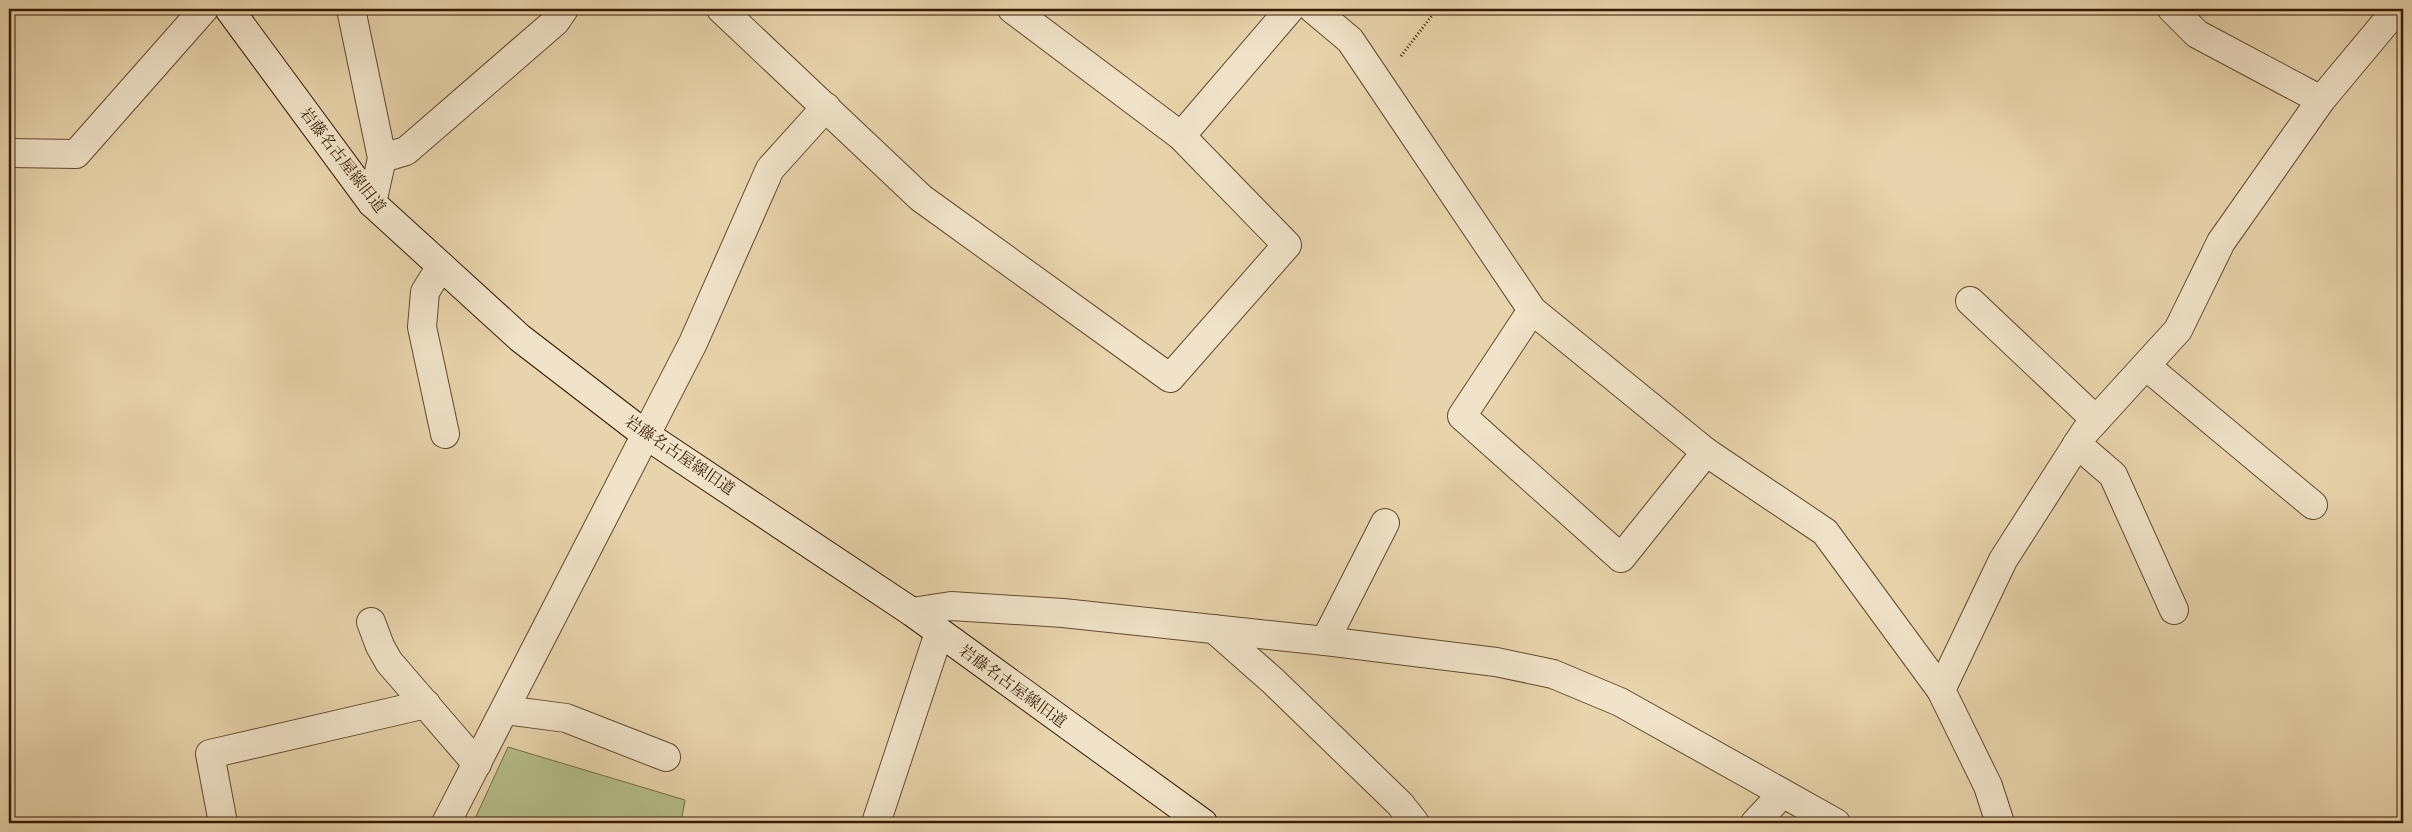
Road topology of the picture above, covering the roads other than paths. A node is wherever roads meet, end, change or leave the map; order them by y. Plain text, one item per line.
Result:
1 (204, 9) edge
2 (229, 9) edge
3 (351, 9) edge
4 (564, 9) edge
5 (721, 9) edge
6 (1012, 9) edge
7 (1290, 9) edge
8 (1313, 9) edge
9 (2172, 9) edge
10 (2397, 9) edge
11 (2321, 100) junction
12 (826, 107) junction
13 (1181, 136) junction
14 (9, 153) edge
15 (382, 158) junction
16 (372, 203) junction
17 (441, 266) junction
18 (1970, 301) dead end
19 (1532, 310) junction
20 (2146, 366) junction
21 (2096, 420) junction
22 (445, 434) dead end
23 (646, 434) junction
24 (2077, 444) junction
25 (1706, 452) junction
26 (2313, 506) dead end
27 (1386, 523) dead end
28 (2174, 610) dead end
29 (912, 612) junction
30 (371, 622) dead end
31 (1214, 629) junction
32 (939, 633) junction
33 (1325, 641) junction
34 (1941, 690) junction
35 (426, 704) junction
36 (505, 710) junction
37 (666, 757) dead end
38 (477, 764) junction
39 (1782, 794) junction
40 (223, 823) edge
41 (446, 823) edge
42 (876, 823) edge
43 (1203, 823) edge
44 (1415, 823) edge
45 (1755, 823) edge
46 (1836, 823) edge
47 (2000, 823) edge

1 - 14 street
2 - 16 street, 岩藤名古屋線旧道
3 - 15 street
4 - 15 street
5 - 12 street
6 - 13 street
7 - 13 street
8 - 19 street
9 - 11 street
10 - 11 street
11 - 20 street
12 - 13 street
12 - 23 street
15 - 16 street
16 - 17 street, 岩藤名古屋線旧道
17 - 22 street
17 - 23 street, 岩藤名古屋線旧道
18 - 21 street
19 - 25 street
19 - 25 street
20 - 21 street
20 - 26 street
21 - 24 street
23 - 29 street, 岩藤名古屋線旧道
23 - 36 street
24 - 28 street
24 - 34 street
25 - 34 street
27 - 33 street
29 - 31 street
29 - 32 street, 岩藤名古屋線旧道
30 - 35 street
31 - 33 street
31 - 44 street
32 - 42 street
32 - 43 street, 岩藤名古屋線旧道
33 - 39 street
34 - 47 street
35 - 38 street
35 - 40 street
36 - 37 street
36 - 38 street
38 - 41 street
39 - 45 street
39 - 46 street

